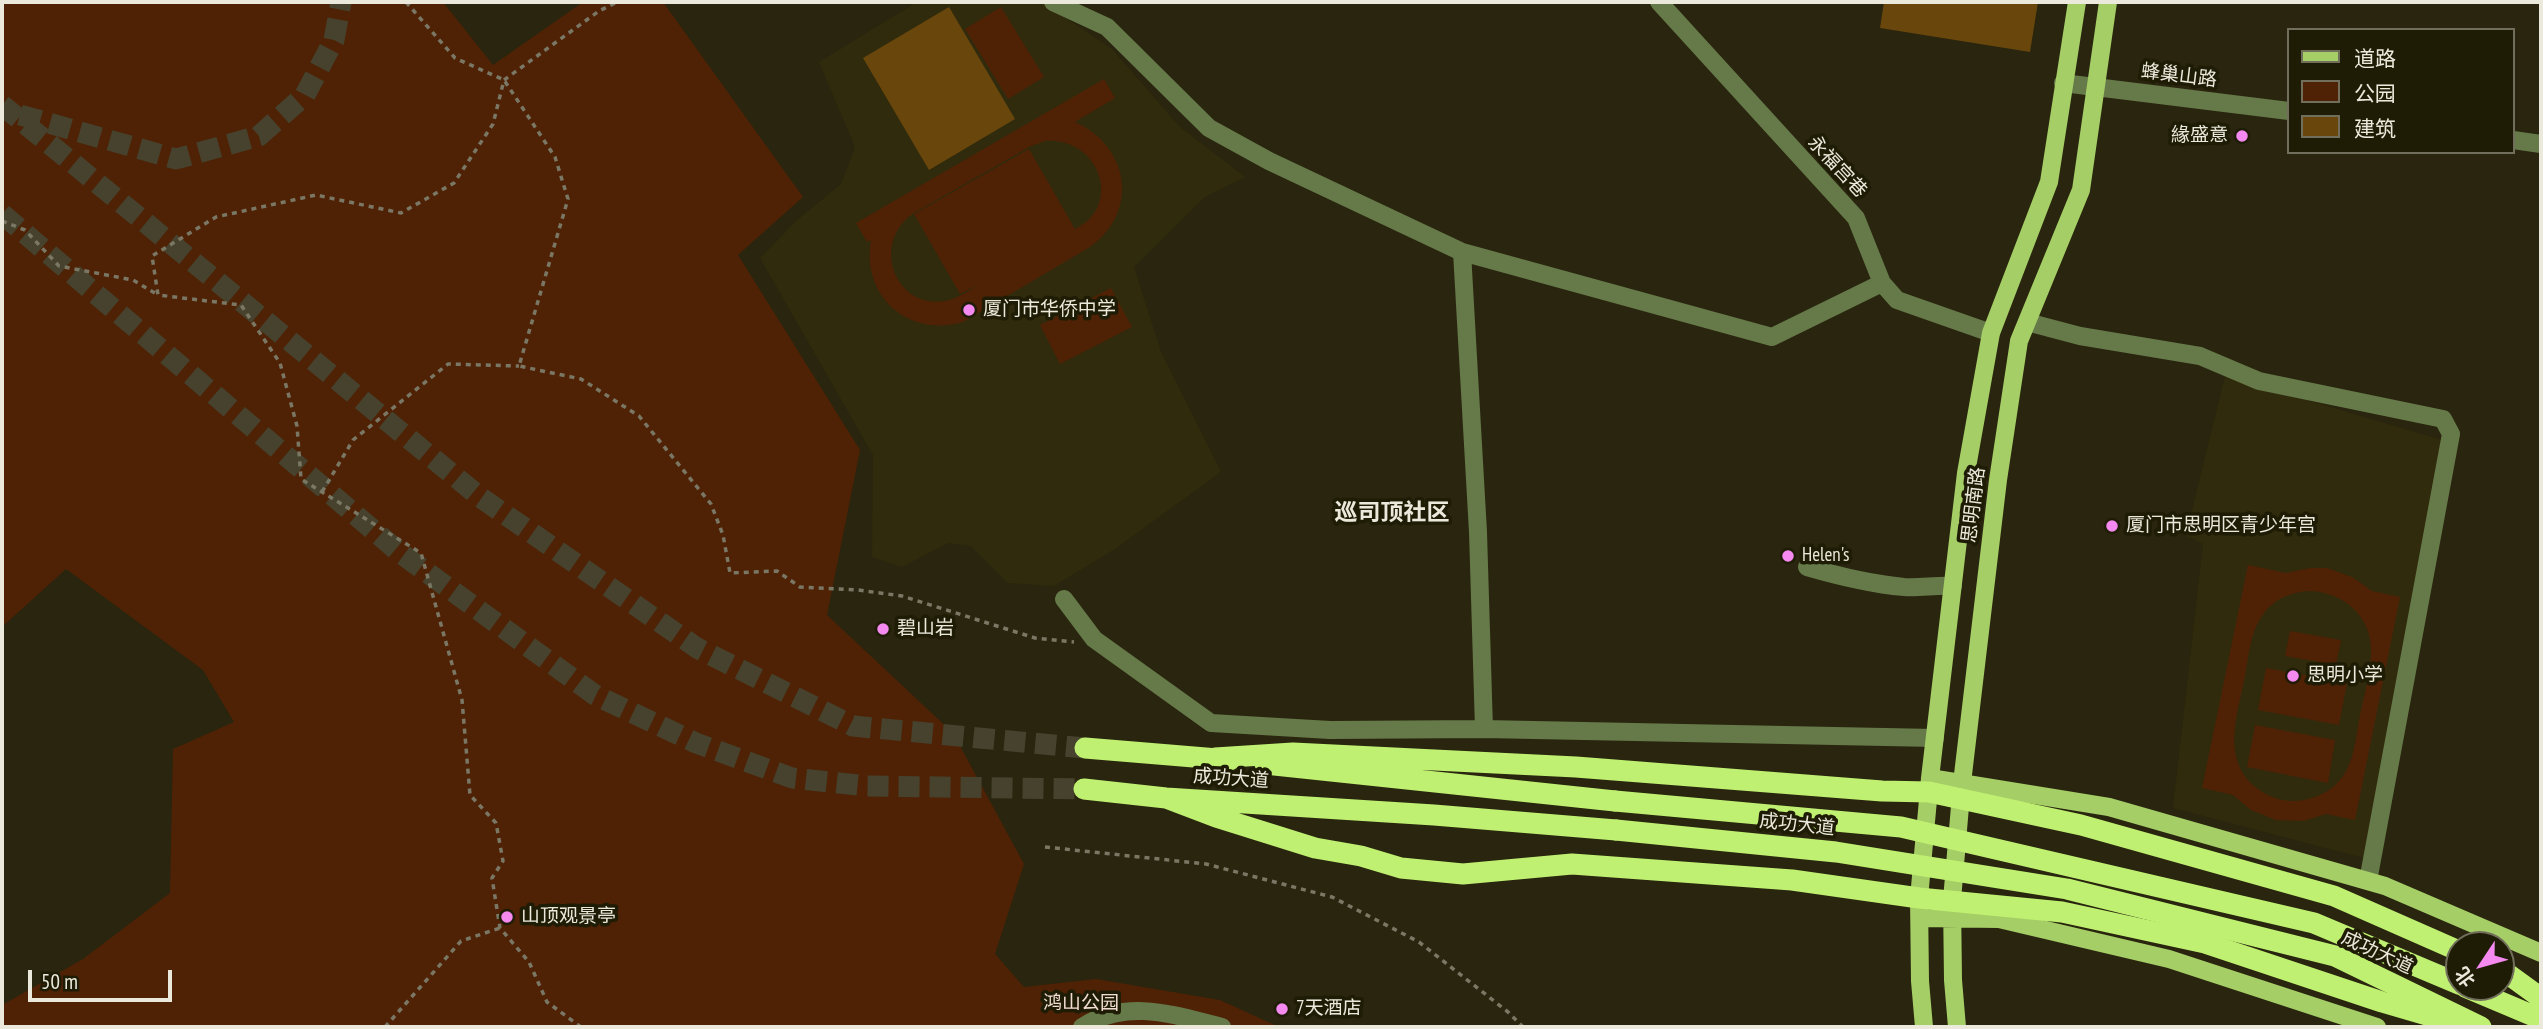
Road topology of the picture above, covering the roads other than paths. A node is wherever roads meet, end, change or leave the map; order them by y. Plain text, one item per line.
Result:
1 (1053, 2) edge
2 (1659, 2) edge
3 (2077, 2) edge
4 (2108, 2) edge
5 (2063, 83) junction
6 (2095, 87) junction
7 (2288, 111) edge
8 (2515, 140) edge
9 (2541, 144) edge
10 (1462, 252) junction
11 (1882, 284) junction
12 (2027, 322) junction
13 (1991, 333) junction
14 (1807, 567) dead end
15 (1953, 586) junction
16 (1064, 599) dead end
17 (1484, 729) junction
18 (1935, 738) junction
19 (1085, 748) tunnel mouth
20 (1215, 758) junction
21 (1930, 785) junction
22 (1084, 789) tunnel mouth
23 (1962, 791) junction
24 (1166, 798) junction
25 (2368, 881) junction
26 (1919, 908) junction
27 (1952, 909) junction
28 (2445, 945) edge
29 (2541, 953) edge
30 (2445, 979) edge
31 (2515, 979) edge
32 (2541, 998) edge
33 (2498, 1001) edge
34 (2541, 1019) edge
35 (1082, 1027) edge
36 (1222, 1027) edge
37 (1924, 1027) edge
38 (1957, 1027) edge
39 (2377, 1027) edge
40 (2468, 1027) edge
41 (2481, 1027) edge

1 - 10 street
2 - 11 street, 永福宫巷
3 - 5 main road, 思明南路
4 - 6 main road, 思明南路
5 - 6 street, 蜂巢山路
5 - 13 main road, 思明南路
6 - 7 street, 蜂巢山路
6 - 12 main road, 思明南路
8 - 9 street
10 - 11 street
10 - 17 street
11 - 13 street
12 - 23 main road, 思明南路
12 - 25 street
13 - 15 main road, 思明南路
14 - 15 street
15 - 18 main road, 思明南路
16 - 17 street
17 - 18 street
18 - 21 main road, 思明南路
19 - 20 highway, 成功大道
20 - 21 highway
20 - 30 highway, 成功大道, bridge
21 - 23 highway
21 - 26 main road, 思明南路
22 - 24 highway, 成功大道
23 - 25 main road
23 - 27 main road, 思明南路
23 - 28 highway
24 - 26 highway
24 - 41 highway, 成功大道, bridge
25 - 29 main road
26 - 27 highway
26 - 37 main road, 思明南路
27 - 38 main road, 思明南路
27 - 39 main road
27 - 40 highway
31 - 32 highway
33 - 34 highway
35 - 36 street

